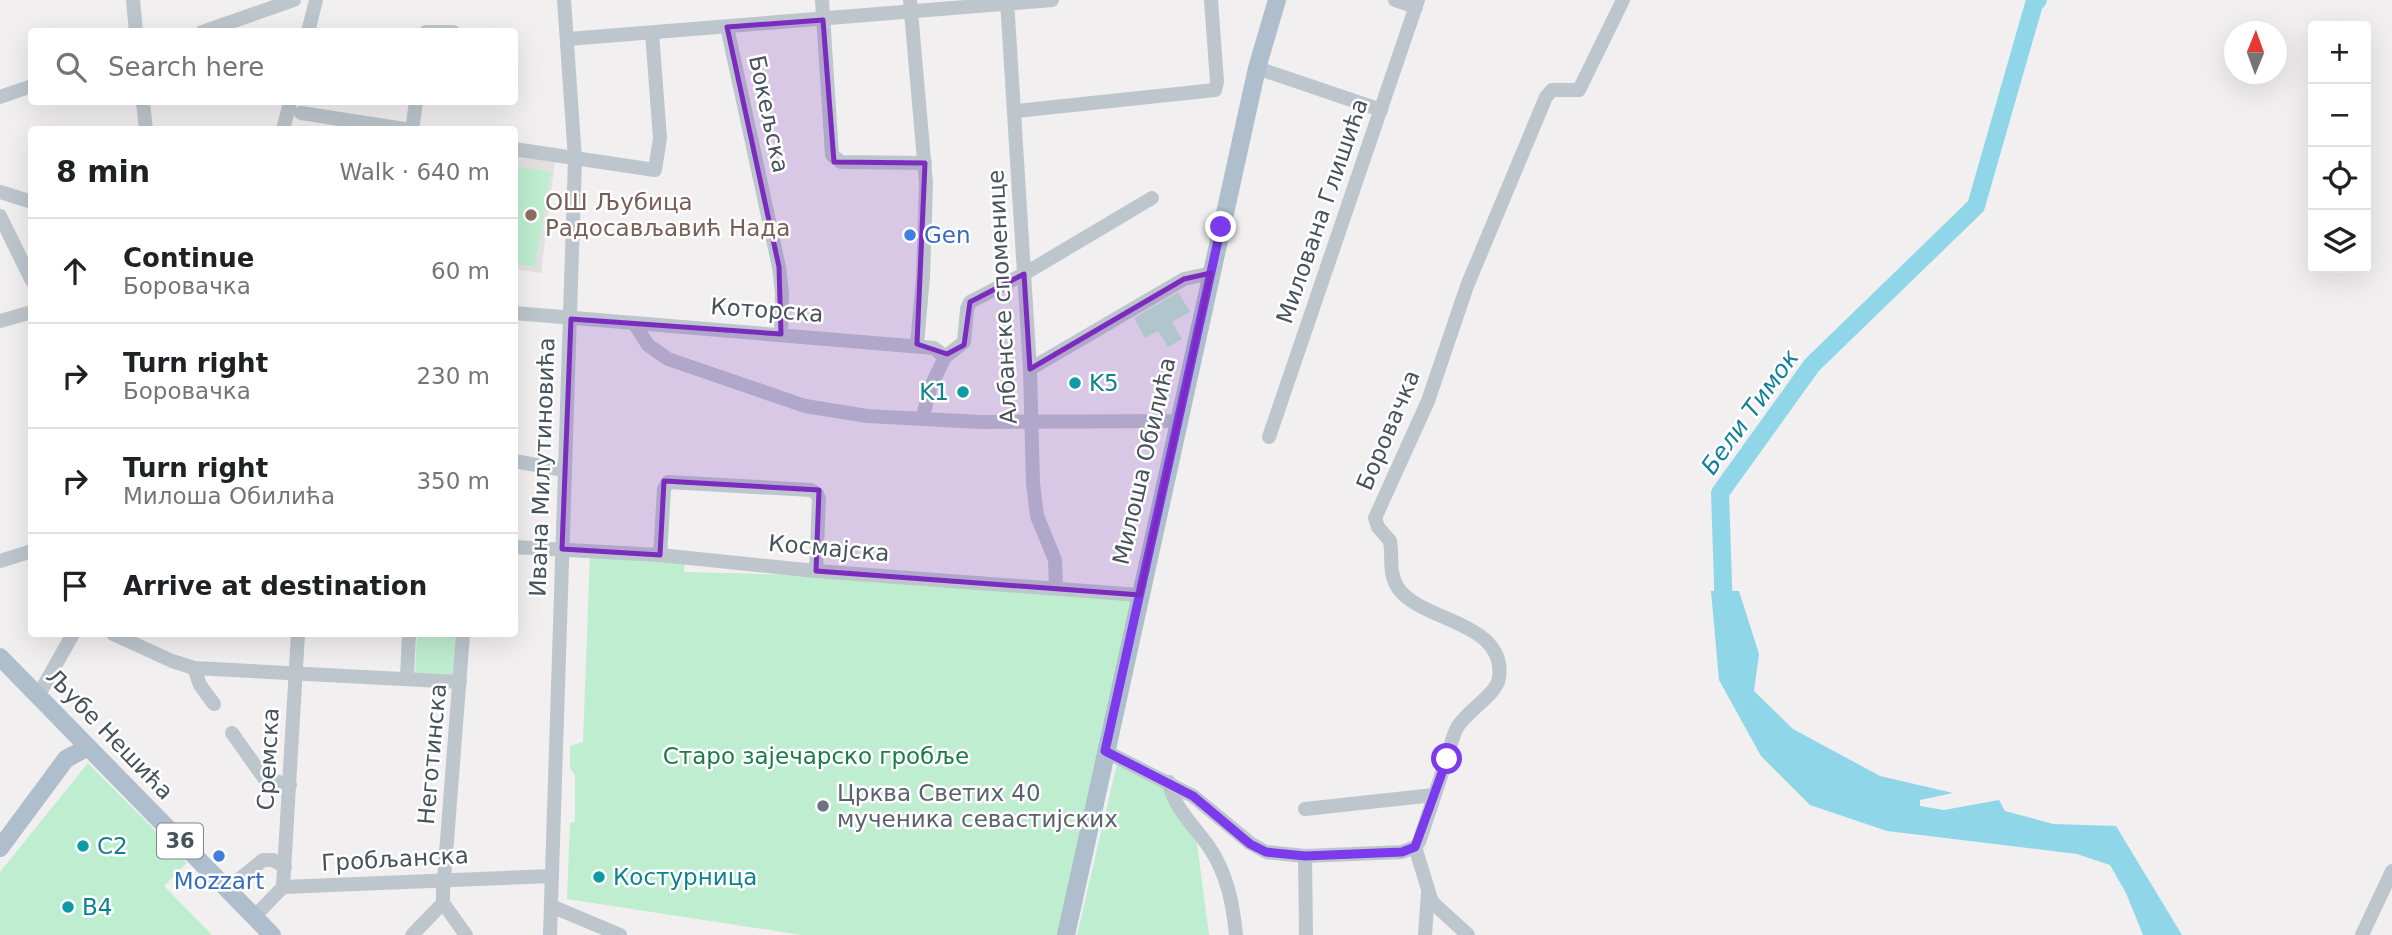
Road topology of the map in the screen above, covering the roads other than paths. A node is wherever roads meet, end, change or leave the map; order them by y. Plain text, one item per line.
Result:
1 (133, 0) edge
2 (294, 0) edge
3 (316, 0) edge
4 (564, 0) edge
5 (822, 0) edge
6 (1052, 0) edge
7 (1211, 0) edge
8 (1277, 0) edge
9 (1395, 0) edge
10 (1623, 0) edge
11 (1007, 2) edge
12 (1417, 4) edge
13 (910, 5) edge
14 (823, 20) junction
15 (727, 27) junction
16 (136, 28) edge
17 (214, 28) edge
18 (309, 28) edge
19 (652, 33) junction
20 (568, 39) junction
21 (1257, 68) junction
22 (28, 87) edge
23 (0, 97) edge
24 (143, 105) edge
25 (289, 105) edge
26 (415, 105) edge
27 (1381, 110) junction
28 (1016, 111) junction
29 (301, 113) dead end
30 (146, 126) edge
31 (284, 126) edge
32 (385, 126) edge
33 (412, 126) edge
34 (518, 150) edge
35 (575, 159) junction
36 (925, 163) junction
37 (0, 192) edge
38 (1152, 198) dead end
39 (28, 201) edge
40 (0, 216) edge
41 (1211, 272) junction
42 (28, 273) edge
43 (1024, 274) junction
44 (28, 313) edge
45 (518, 313) edge
46 (571, 319) junction
47 (0, 321) edge
48 (634, 323) junction
49 (781, 334) junction
50 (917, 344) junction
51 (945, 357) junction
52 (1030, 369) junction
53 (922, 419) junction
54 (1031, 421) junction
55 (1178, 421) junction
56 (1269, 437) dead end
57 (518, 462) edge
58 (564, 470) junction
59 (518, 547) edge
60 (562, 549) junction
61 (28, 552) edge
62 (660, 555) junction
63 (0, 561) edge
64 (816, 572) junction
65 (1056, 587) junction
66 (1140, 595) junction
67 (71, 637) edge
68 (120, 637) edge
69 (298, 637) edge
70 (409, 637) edge
71 (463, 637) edge
72 (0, 657) edge
73 (194, 667) junction
74 (296, 671) junction
75 (407, 677) junction
76 (460, 682) junction
77 (38, 696) junction
78 (214, 704) dead end
79 (232, 733) dead end
80 (88, 747) junction
81 (1105, 751) junction
82 (1168, 782) junction
83 (290, 785) junction
84 (1434, 795) junction
85 (1305, 809) dead end
86 (1415, 847) junction
87 (0, 848) edge
88 (1305, 856) junction
89 (285, 867) junction
90 (2392, 872) edge
91 (552, 876) junction
92 (444, 879) junction
93 (283, 887) junction
94 (227, 889) junction
95 (1428, 892) junction
96 (443, 903) junction
97 (551, 906) junction
98 (254, 917) junction
99 (272, 935) edge
100 (412, 935) edge
101 (466, 935) edge
102 (551, 935) edge
103 (620, 935) edge
104 (1066, 935) edge
105 (1236, 935) edge
106 (1306, 935) edge
107 (1425, 935) edge
108 (1468, 935) edge
109 (2362, 935) edge

1 - 16 street
2 - 17 street
3 - 18 street
4 - 20 street, Ивана Милутиновића
5 - 14 street
6 - 11 street
7 - 28 street
8 - 21 main road, Милоша Обилића
9 - 12 street
10 - 84 street, Боровачка
11 - 13 street
11 - 28 street, Албанске споменице
12 - 27 street, Милована Глишића
13 - 14 street
13 - 36 street
14 - 15 street
14 - 36 street
15 - 19 street
15 - 49 street, Бокељска
19 - 20 street
19 - 35 street
20 - 35 street, Ивана Милутиновића
21 - 27 street
21 - 41 main road, Милоша Обилића
22 - 23 street
24 - 30 street
25 - 31 street
26 - 33 street
27 - 56 street, Милована Глишића
28 - 43 street, Албанске споменице
29 - 32 street
34 - 35 street
35 - 46 street, Ивана Милутиновића
36 - 50 street
37 - 39 street
38 - 43 street
40 - 42 street
41 - 52 street
41 - 55 main road, Милоша Обилића
43 - 51 street
43 - 52 street, Албанске споменице
44 - 47 street
45 - 46 street, Которска
46 - 48 street, Которска
46 - 58 street, Ивана Милутиновића
48 - 49 street, Которска
48 - 53 street
49 - 50 street, Которска
50 - 51 street, Которска
51 - 53 street
52 - 54 street, Албанске споменице
53 - 54 street
54 - 55 street
54 - 65 street, Албанске споменице
55 - 66 main road, Милоша Обилића
57 - 58 street
58 - 60 street, Ивана Милутиновића
59 - 60 street, Космајска
60 - 62 street, Космајска
60 - 91 street, Ивана Милутиновића
61 - 63 street
62 - 64 street, Космајска
62 - 64 street
64 - 65 street, Космајска
65 - 66 street, Космајска
66 - 81 main road, Милоша Обилића
67 - 77 street
68 - 73 street
69 - 74 street, Сремска
70 - 75 street, Неготинска
71 - 76 street, Неготинска
72 - 77 main road, Љубе Нешића / 36
73 - 74 street
73 - 78 street
74 - 75 street
74 - 83 street, Сремска
75 - 76 street
76 - 92 street, Неготинска
77 - 80 main road, Љубе Нешића / 36
79 - 83 street
80 - 87 main road
80 - 94 main road, Љубе Нешића / 36
81 - 82 street
81 - 104 main road, Милоша Обилића
82 - 88 street
82 - 105 street
83 - 89 street, Сремска
84 - 85 street
84 - 86 street, Боровачка
86 - 88 street
86 - 95 street
88 - 106 street
89 - 93 street, Сремска
89 - 94 street
90 - 109 street
91 - 92 street, Гробљанска
91 - 97 street, Ивана Милутиновића
92 - 93 street, Гробљанска
92 - 96 street, Неготинска
93 - 98 street
94 - 98 main road, Љубе Нешића / 36
95 - 107 street
95 - 108 street
96 - 100 street
96 - 101 street
97 - 102 street, Ивана Милутиновића
97 - 103 street
98 - 99 main road, Љубе Нешића / 36

